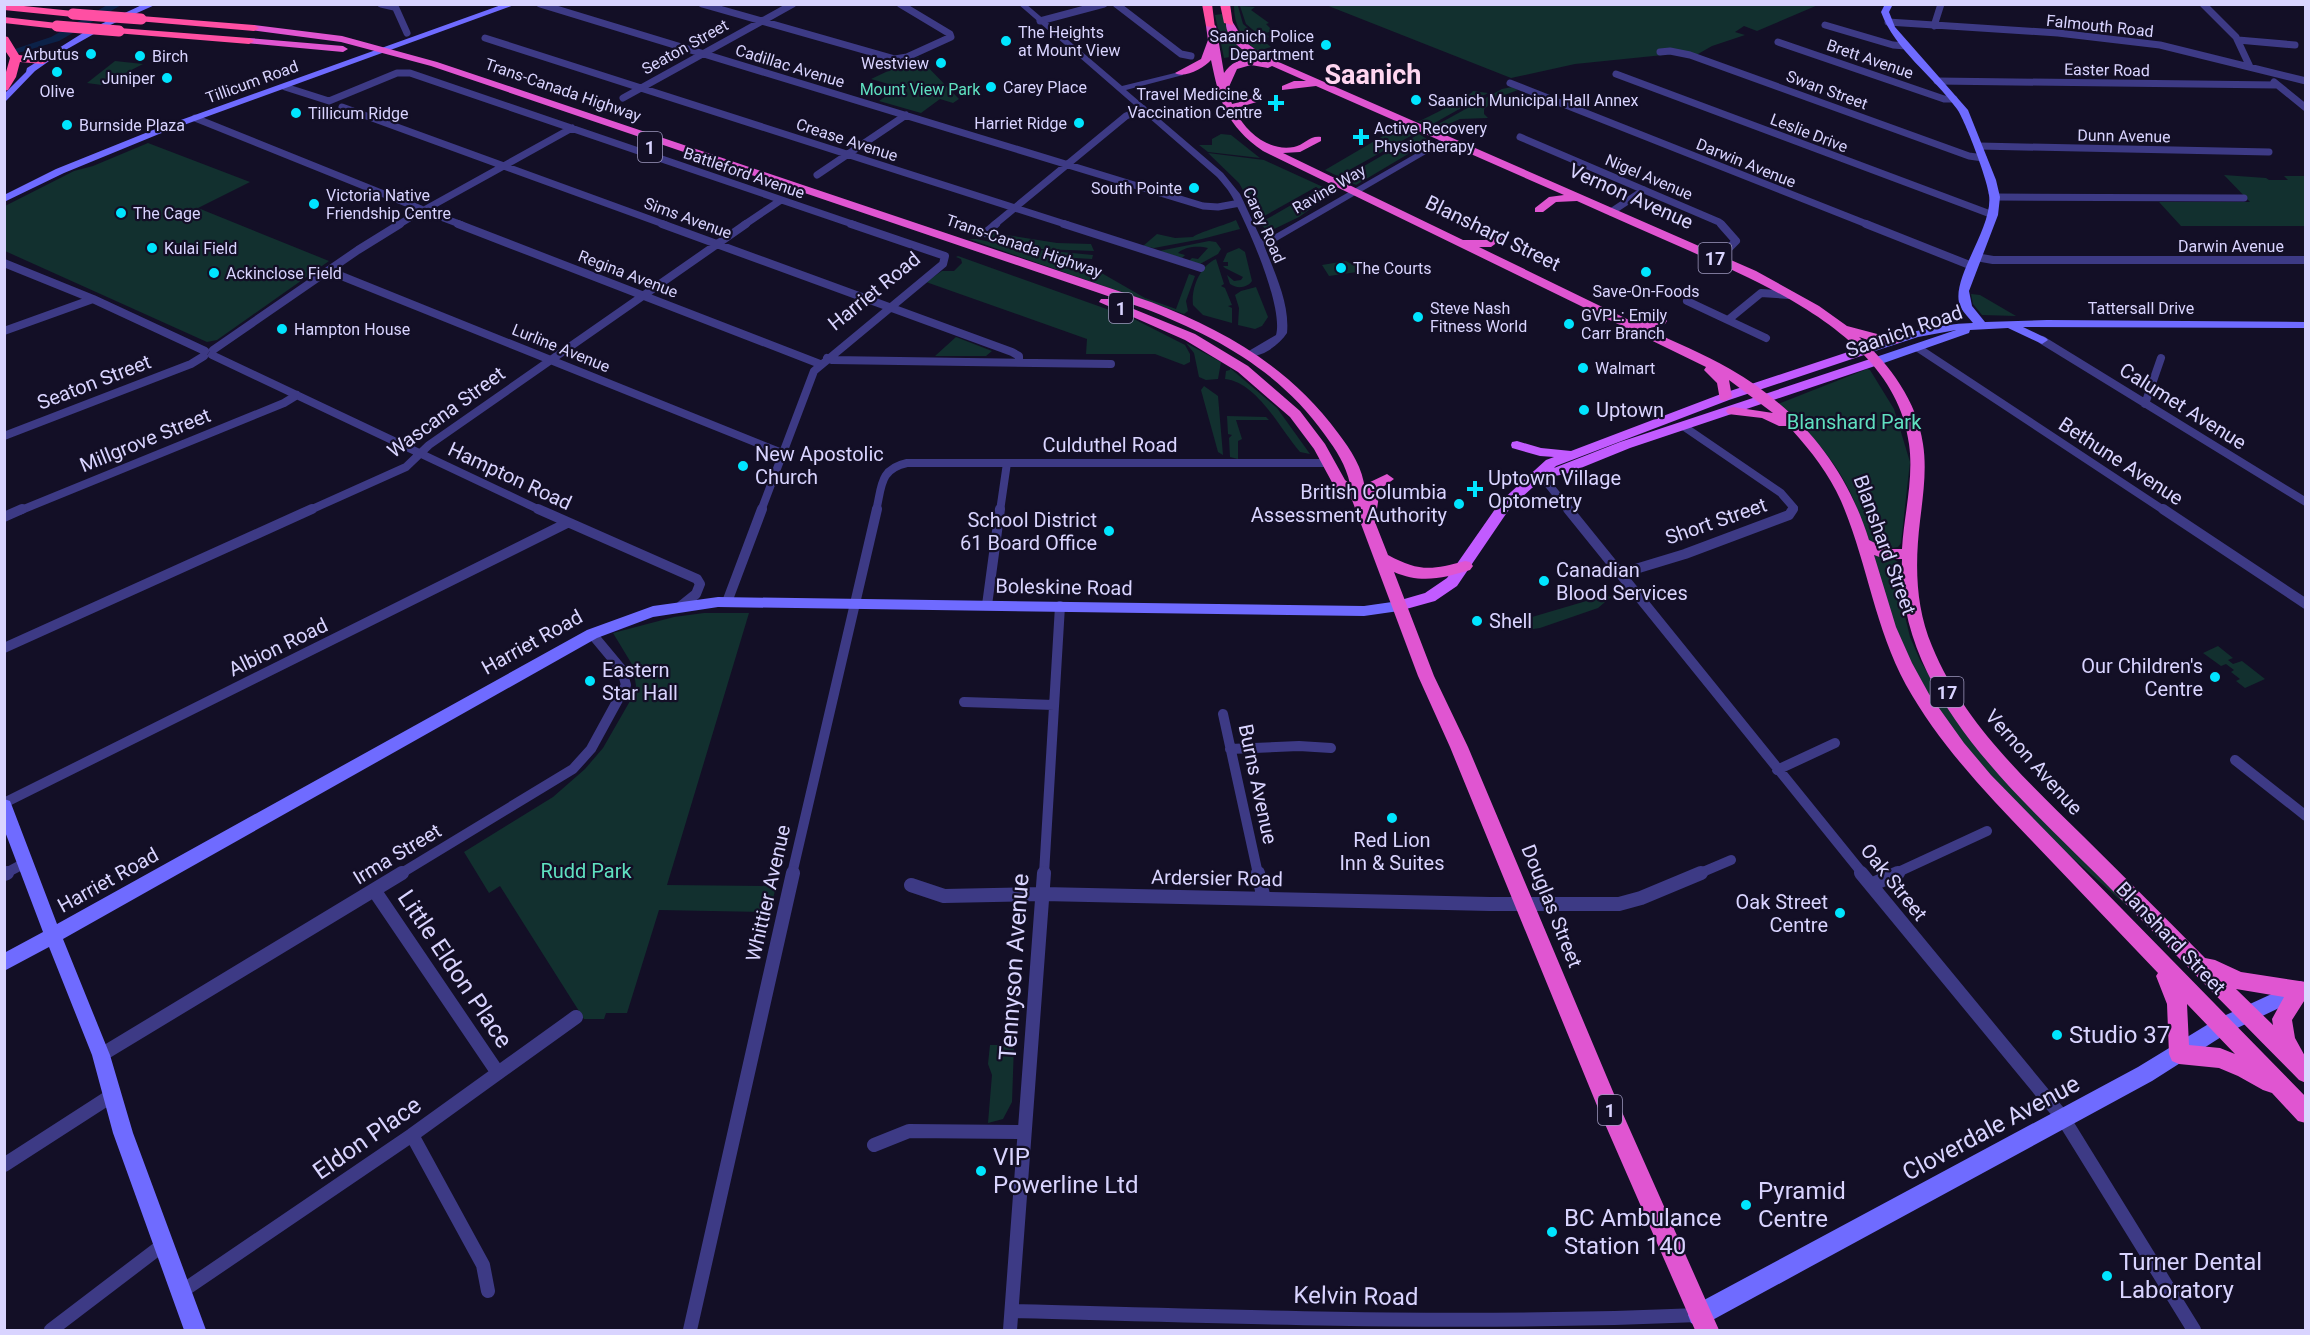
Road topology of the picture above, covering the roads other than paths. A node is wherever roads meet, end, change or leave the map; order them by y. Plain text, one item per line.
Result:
1 (381, 4) edge
2 (513, 4) edge
3 (540, 4) edge
4 (702, 4) edge
5 (793, 4) edge
6 (900, 4) edge
7 (1021, 4) edge
8 (1104, 4) edge
9 (1116, 4) edge
10 (1207, 4) edge
11 (1225, 4) edge
12 (1889, 4) edge
13 (1941, 4) edge
14 (2203, 4) edge
15 (150, 5) edge
16 (394, 6) edge
17 (4, 7) edge
18 (4, 20) edge
19 (1040, 21) junction
20 (762, 22) junction
21 (1888, 22) junction
22 (1229, 23) joint
23 (1825, 25) dead end
24 (1211, 26) junction
25 (1934, 26) junction
26 (254, 28) joint
27 (407, 33) dead end
28 (485, 38) dead end
29 (4, 39) edge
30 (249, 40) joint
31 (2238, 40) junction
32 (1778, 42) dead end
33 (2295, 45) dead end
34 (1906, 46) junction
35 (386, 50) junction
36 (1660, 52) dead end
37 (704, 54) junction
38 (370, 55) junction
39 (1191, 56) dead end
40 (15, 58) junction
41 (43, 61) junction
42 (2250, 67) junction
43 (30, 70) junction
44 (1286, 70) junction
45 (1180, 73) junction
46 (1616, 74) dead end
47 (2276, 74) junction
48 (1937, 81) junction
49 (2306, 81) edge
50 (1510, 83) dead end
51 (1319, 84) junction
52 (1222, 85) junction
53 (2277, 85) junction
54 (285, 87) junction
55 (1286, 88) dead end
56 (4, 89) edge
57 (642, 89) junction
58 (1121, 89) junction
59 (623, 98) dead end
60 (1954, 99) junction
61 (4, 100) edge
62 (1255, 101) dead end
63 (342, 107) dead end
64 (2306, 108) edge
65 (1143, 109) junction
66 (1229, 112) junction
67 (906, 115) junction
68 (195, 118) junction
69 (572, 128) junction
70 (1441, 137) junction
71 (1520, 137) dead end
72 (1317, 139) dead end
73 (1979, 146) junction
74 (1267, 149) junction
75 (2269, 152) dead end
76 (848, 155) junction
77 (1983, 158) junction
78 (1067, 164) junction
79 (501, 167) junction
80 (817, 175) dead end
81 (1644, 190) junction
82 (1353, 192) junction
83 (1995, 197) junction
84 (1579, 198) junction
85 (2244, 198) dead end
86 (4, 199) edge
87 (781, 200) junction
88 (1240, 203) junction
89 (1014, 208) junction
90 (1539, 210) dead end
91 (422, 211) junction
92 (1611, 212) junction
93 (1992, 215) junction
94 (985, 233) dead end
95 (1502, 234) dead end
96 (1256, 241) junction
97 (1458, 243) junction
98 (716, 244) junction
99 (946, 259) joint
100 (1718, 259) junction
101 (2306, 260) edge
102 (1974, 262) junction
103 (4, 263) edge
104 (17, 268) junction
105 (1201, 268) dead end
106 (329, 271) junction
107 (4, 272) edge
108 (1720, 276) dead end
109 (1965, 285) junction
110 (1793, 295) junction
111 (641, 296) junction
112 (93, 299) junction
113 (1687, 301) dead end
114 (889, 308) junction
115 (1728, 320) junction
116 (1661, 321) dead end
117 (1625, 323) junction
118 (2048, 323) junction
119 (1996, 325) junction
120 (2306, 325) edge
121 (1838, 326) junction
122 (1979, 326) junction
123 (1950, 327) junction
124 (4, 331) edge
125 (1190, 337) joint
126 (1766, 338) dead end
127 (1227, 340) joint
128 (1897, 340) junction
129 (2042, 340) junction
130 (1918, 348) junction
131 (1251, 354) junction
132 (1691, 354) junction
133 (206, 355) junction
134 (1872, 356) junction
135 (2161, 358) dead end
136 (548, 360) junction
137 (823, 361) junction
138 (1019, 361) junction
139 (1111, 364) dead end
140 (1751, 389) junction
141 (297, 395) junction
142 (1725, 398) junction
143 (1765, 400) junction
144 (2145, 404) junction
145 (1733, 411) junction
146 (1683, 426) junction
147 (1800, 431) junction
148 (4, 436) edge
149 (1517, 445) dead end
150 (782, 453) junction
151 (421, 454) junction
152 (1574, 454) junction
153 (1007, 463) junction
154 (1330, 463) junction
155 (891, 467) joint
156 (1540, 474) junction
157 (1387, 479) dead end
158 (1358, 497) junction
159 (2306, 502) edge
160 (4, 517) edge
161 (567, 523) junction
162 (1368, 523) junction
163 (1862, 543) junction
164 (1908, 554) junction
165 (1382, 560) junction
166 (1465, 566) junction
167 (1619, 574) junction
168 (727, 602) junction
169 (853, 603) junction
170 (2306, 604) edge
171 (987, 605) junction
172 (681, 606) junction
173 (1060, 606) junction
174 (1399, 606) junction
175 (592, 634) junction
176 (4, 648) edge
177 (964, 702) dead end
178 (1054, 705) junction
179 (1223, 714) dead end
180 (1835, 743) dead end
181 (1331, 748) dead end
182 (1230, 749) junction
183 (2235, 760) dead end
184 (1777, 770) junction
185 (4, 805) edge
186 (2306, 816) edge
187 (1987, 831) dead end
188 (1731, 861) dead end
189 (25, 863) junction
190 (4, 874) edge
191 (911, 885) dead end
192 (1871, 885) junction
193 (374, 890) junction
194 (1042, 894) junction
195 (1264, 899) junction
196 (1524, 904) junction
197 (53, 936) junction
198 (2182, 949) junction
199 (2154, 956) junction
200 (4, 963) edge
201 (2303, 988) edge
202 (2247, 1013) junction
203 (576, 1017) dead end
204 (2223, 1026) junction
205 (2179, 1054) junction
206 (101, 1055) junction
207 (2304, 1071) edge
208 (498, 1072) junction
209 (2286, 1093) junction
210 (111, 1096) junction
211 (2306, 1113) edge
212 (2063, 1118) junction
213 (1024, 1132) junction
214 (412, 1135) junction
215 (874, 1145) dead end
216 (4, 1165) edge
217 (164, 1244) junction
218 (488, 1291) dead end
219 (181, 1293) junction
220 (1012, 1311) junction
221 (1703, 1323) edge
222 (51, 1330) edge
223 (195, 1330) edge
224 (690, 1330) edge
225 (1010, 1330) edge
226 (2194, 1330) edge

1 - 16 street
2 - 35 main road, Tillicum Road
3 - 37 street, Cadillac Avenue
4 - 20 street
5 - 20 street, Seaton Street
6 - 20 street
7 - 19 street, Carey Road
8 - 19 street
9 - 39 street
10 - 24 highway
11 - 22 highway, 17
12 - 21 main road
13 - 25 street
14 - 31 street
15 - 41 main road
16 - 27 street
17 - 26 highway, Trans-Canada Highway / 1, bridge
18 - 30 highway, Trans-Canada Highway / 1, bridge
19 - 58 street, Carey Road
20 - 37 street, Seaton Street
21 - 25 street, Falmouth Road
21 - 34 main road, Saanich Road
22 - 44 highway, Vernon Avenue / 17
23 - 34 street
24 - 45 highway
24 - 52 highway, Blanshard Street
25 - 42 street, Falmouth Road
26 - 35 highway, Trans-Canada Highway / 1
28 - 57 street, Crease Avenue
29 - 40 highway
30 - 38 highway, Trans-Canada Highway / 1
31 - 33 street
31 - 42 street
32 - 60 street, Brett Avenue
34 - 48 main road, Saanich Road
35 - 38 main road, Tillicum Road
35 - 127 highway, Trans-Canada Highway / 1
36 - 77 street, Swan Street
37 - 57 street, Seaton Street
37 - 67 street, Cadillac Avenue
38 - 54 main road, Tillicum Road
38 - 125 highway, Trans-Canada Highway / 1
40 - 41 highway
40 - 56 highway
41 - 43 main road
42 - 47 street, Falmouth Road
43 - 56 main road
43 - 61 main road
44 - 51 highway, Vernon Avenue / 17
44 - 52 highway
45 - 52 highway
45 - 58 street
46 - 93 street, Leslie Drive
47 - 49 street, Falmouth Road
47 - 53 street
48 - 53 street, Easter Road
48 - 60 main road, Saanich Road
50 - 102 street, Darwin Avenue
51 - 55 highway
51 - 70 highway, Vernon Avenue / 17
52 - 66 highway, Blanshard Street
53 - 64 street
54 - 68 main road, Tillicum Road
54 - 69 street, Battleford Avenue
57 - 59 street, Seaton Street
57 - 76 street, Crease Avenue
58 - 65 street, Carey Road
60 - 73 main road, Saanich Road
62 - 66 highway
63 - 79 street, Sims Avenue
65 - 78 street
65 - 88 street, Carey Road
66 - 74 highway, Blanshard Street
67 - 76 street
67 - 78 street, Cadillac Avenue
68 - 86 main road, Tillicum Road
68 - 91 street, Regina Avenue
69 - 79 street
69 - 87 street, Battleford Avenue
70 - 82 street, Ravine Way
70 - 84 highway, Vernon Avenue / 17
71 - 81 street, Nigel Avenue
72 - 74 highway
73 - 75 street, Dunn Avenue
73 - 77 main road, Saanich Road
74 - 82 highway, Blanshard Street
76 - 80 street
76 - 89 street, Crease Avenue
77 - 83 main road, Saanich Road
78 - 88 street, Cadillac Avenue
78 - 89 street
79 - 91 street
79 - 98 street, Sims Avenue
81 - 92 street
81 - 100 street, Nigel Avenue
82 - 96 street, Ravine Way
82 - 97 highway, Blanshard Street
83 - 85 street
83 - 93 main road, Saanich Road
84 - 90 highway
84 - 92 highway, Vernon Avenue / 17
87 - 98 street, Wascana Street
87 - 99 street, Battleford Avenue
88 - 96 street, Carey Road
89 - 94 street
89 - 105 street, Crease Avenue
91 - 106 street
91 - 111 street, Regina Avenue
92 - 100 highway, Vernon Avenue / 17
93 - 102 main road, Saanich Road
95 - 97 highway
96 - 131 street, Carey Road
97 - 117 highway, Blanshard Street / 17
98 - 111 street, Wascana Street
98 - 114 street, Sims Avenue
99 - 114 street, Harriet Road
100 - 108 highway
100 - 110 highway, Vernon Avenue / 17
101 - 102 street, Darwin Avenue
102 - 109 main road, Saanich Road
103 - 104 street, Hampton Road
104 - 107 street
104 - 112 street, Hampton Road
106 - 133 street, Seaton Street
106 - 136 street, Lurline Avenue
109 - 122 main road, Saanich Road
109 - 123 main road
110 - 115 street
110 - 121 highway, Vernon Avenue / 17
111 - 136 street, Wascana Street
111 - 137 street, Regina Avenue
112 - 124 street
112 - 133 street, Hampton Road
113 - 115 street
114 - 137 street, Harriet Road
114 - 138 street, Sims Avenue
115 - 126 street
116 - 117 highway
117 - 132 highway, Blanshard Street / 17
118 - 119 main road, Tattersall Drive
118 - 120 main road, Tattersall Drive
118 - 129 main road
119 - 122 main road, Tattersall Drive
119 - 129 main road
121 - 128 highway
121 - 134 highway, Vernon Avenue / 17
122 - 123 main road, Saanich Road
122 - 130 main road, Saanich Road
123 - 128 main road, Saanich Road
125 - 154 highway, Douglas Street / 1
127 - 131 highway, Douglas Street / 1
128 - 134 main road, Saanich Road
129 - 144 street, Calumet Avenue
130 - 134 main road, Saanich Road
130 - 170 street, Bethune Avenue
131 - 158 highway, Douglas Street / 1
132 - 140 highway, Blanshard Street / 17
132 - 142 highway
133 - 141 street, Hampton Road
133 - 148 street, Seaton Street
134 - 140 main road, Saanich Road
134 - 143 main road, Saanich Road
134 - 164 highway, Vernon Avenue / 17
135 - 144 street
136 - 150 street, Lurline Avenue
136 - 151 street, Wascana Street
137 - 138 street, Regina Avenue
137 - 150 street, Harriet Road
138 - 139 street, Regina Avenue
140 - 142 main road, Saanich Road
140 - 143 highway, Blanshard Street / 17
141 - 151 street, Hampton Road
141 - 160 street, Millgrove Street
142 - 152 main road, Saanich Road
143 - 145 main road, Saanich Road
143 - 147 highway, Blanshard Street / 17
144 - 159 street, Calumet Avenue
145 - 146 main road, Saanich Road
145 - 147 highway
146 - 156 main road, Saanich Road
146 - 167 street, Short Street
147 - 163 highway, Blanshard Street / 17
149 - 152 main road
150 - 168 street, Harriet Road
151 - 161 street, Hampton Road
151 - 176 street, Wascana Street
152 - 156 main road, Saanich Road
153 - 154 street, Culduthel Road
153 - 155 street, Culduthel Road
153 - 171 street
154 - 158 highway, Douglas Street / 1
155 - 169 street, Whittier Avenue
156 - 166 main road, Saanich Road
156 - 167 street, Oak Street
157 - 162 highway
158 - 162 highway, Douglas Street / 1
161 - 172 street, Hampton Road
161 - 185 street, Albion Road
162 - 165 highway, Douglas Street / 1
163 - 164 highway
163 - 199 highway, Blanshard Street / 17
164 - 198 highway, Vernon Avenue / 17
165 - 166 highway
165 - 174 highway, Douglas Street / 1
166 - 174 main road, Saanich Road
167 - 184 street, Oak Street
168 - 169 main road, Boleskine Road
168 - 172 main road, Harriet Road
169 - 171 main road, Boleskine Road
169 - 224 street, Whittier Avenue
171 - 173 main road, Boleskine Road
172 - 175 main road, Harriet Road
173 - 174 main road, Boleskine Road
173 - 178 street, Tennyson Avenue
174 - 196 highway, Douglas Street / 1
175 - 193 street, Irma Street
175 - 197 main road, Harriet Road
177 - 178 street
178 - 194 street, Tennyson Avenue
179 - 182 street, Burns Avenue
180 - 184 street
181 - 182 street
182 - 195 street, Burns Avenue
183 - 186 street
184 - 192 street, Oak Street
185 - 189 main road
187 - 192 street
188 - 196 street, Ardersier Road
189 - 190 street
189 - 197 main road
191 - 194 street, Ardersier Road
192 - 212 street, Oak Street
193 - 206 street, Irma Street
193 - 208 street, Little Eldon Place
194 - 195 street, Ardersier Road
194 - 213 street, Tennyson Avenue
195 - 196 street, Ardersier Road
196 - 221 highway, Douglas Street / 1
197 - 200 main road, Harriet Road
197 - 206 main road
198 - 201 highway
198 - 202 highway, Vernon Avenue / 17
199 - 204 highway, Blanshard Street / 17
199 - 205 highway
201 - 202 main road, Cloverdale Avenue
201 - 207 highway
202 - 204 main road, Cloverdale Avenue
202 - 207 highway, 17
203 - 208 street, Eldon Place
204 - 205 main road, Cloverdale Avenue
204 - 209 highway, Blanshard Street / 17
205 - 209 highway
205 - 212 main road, Cloverdale Avenue
206 - 210 main road
208 - 214 street, Eldon Place
209 - 211 highway, Blanshard Street / 17
210 - 216 street
210 - 217 main road
212 - 221 main road, Cloverdale Avenue
212 - 226 street, Oak Street
213 - 215 street
213 - 220 street, Tennyson Avenue
214 - 218 street
214 - 219 street, Eldon Place
217 - 219 main road
217 - 222 street
219 - 223 main road
220 - 221 street, Kelvin Road
220 - 225 street, Tennyson Avenue

